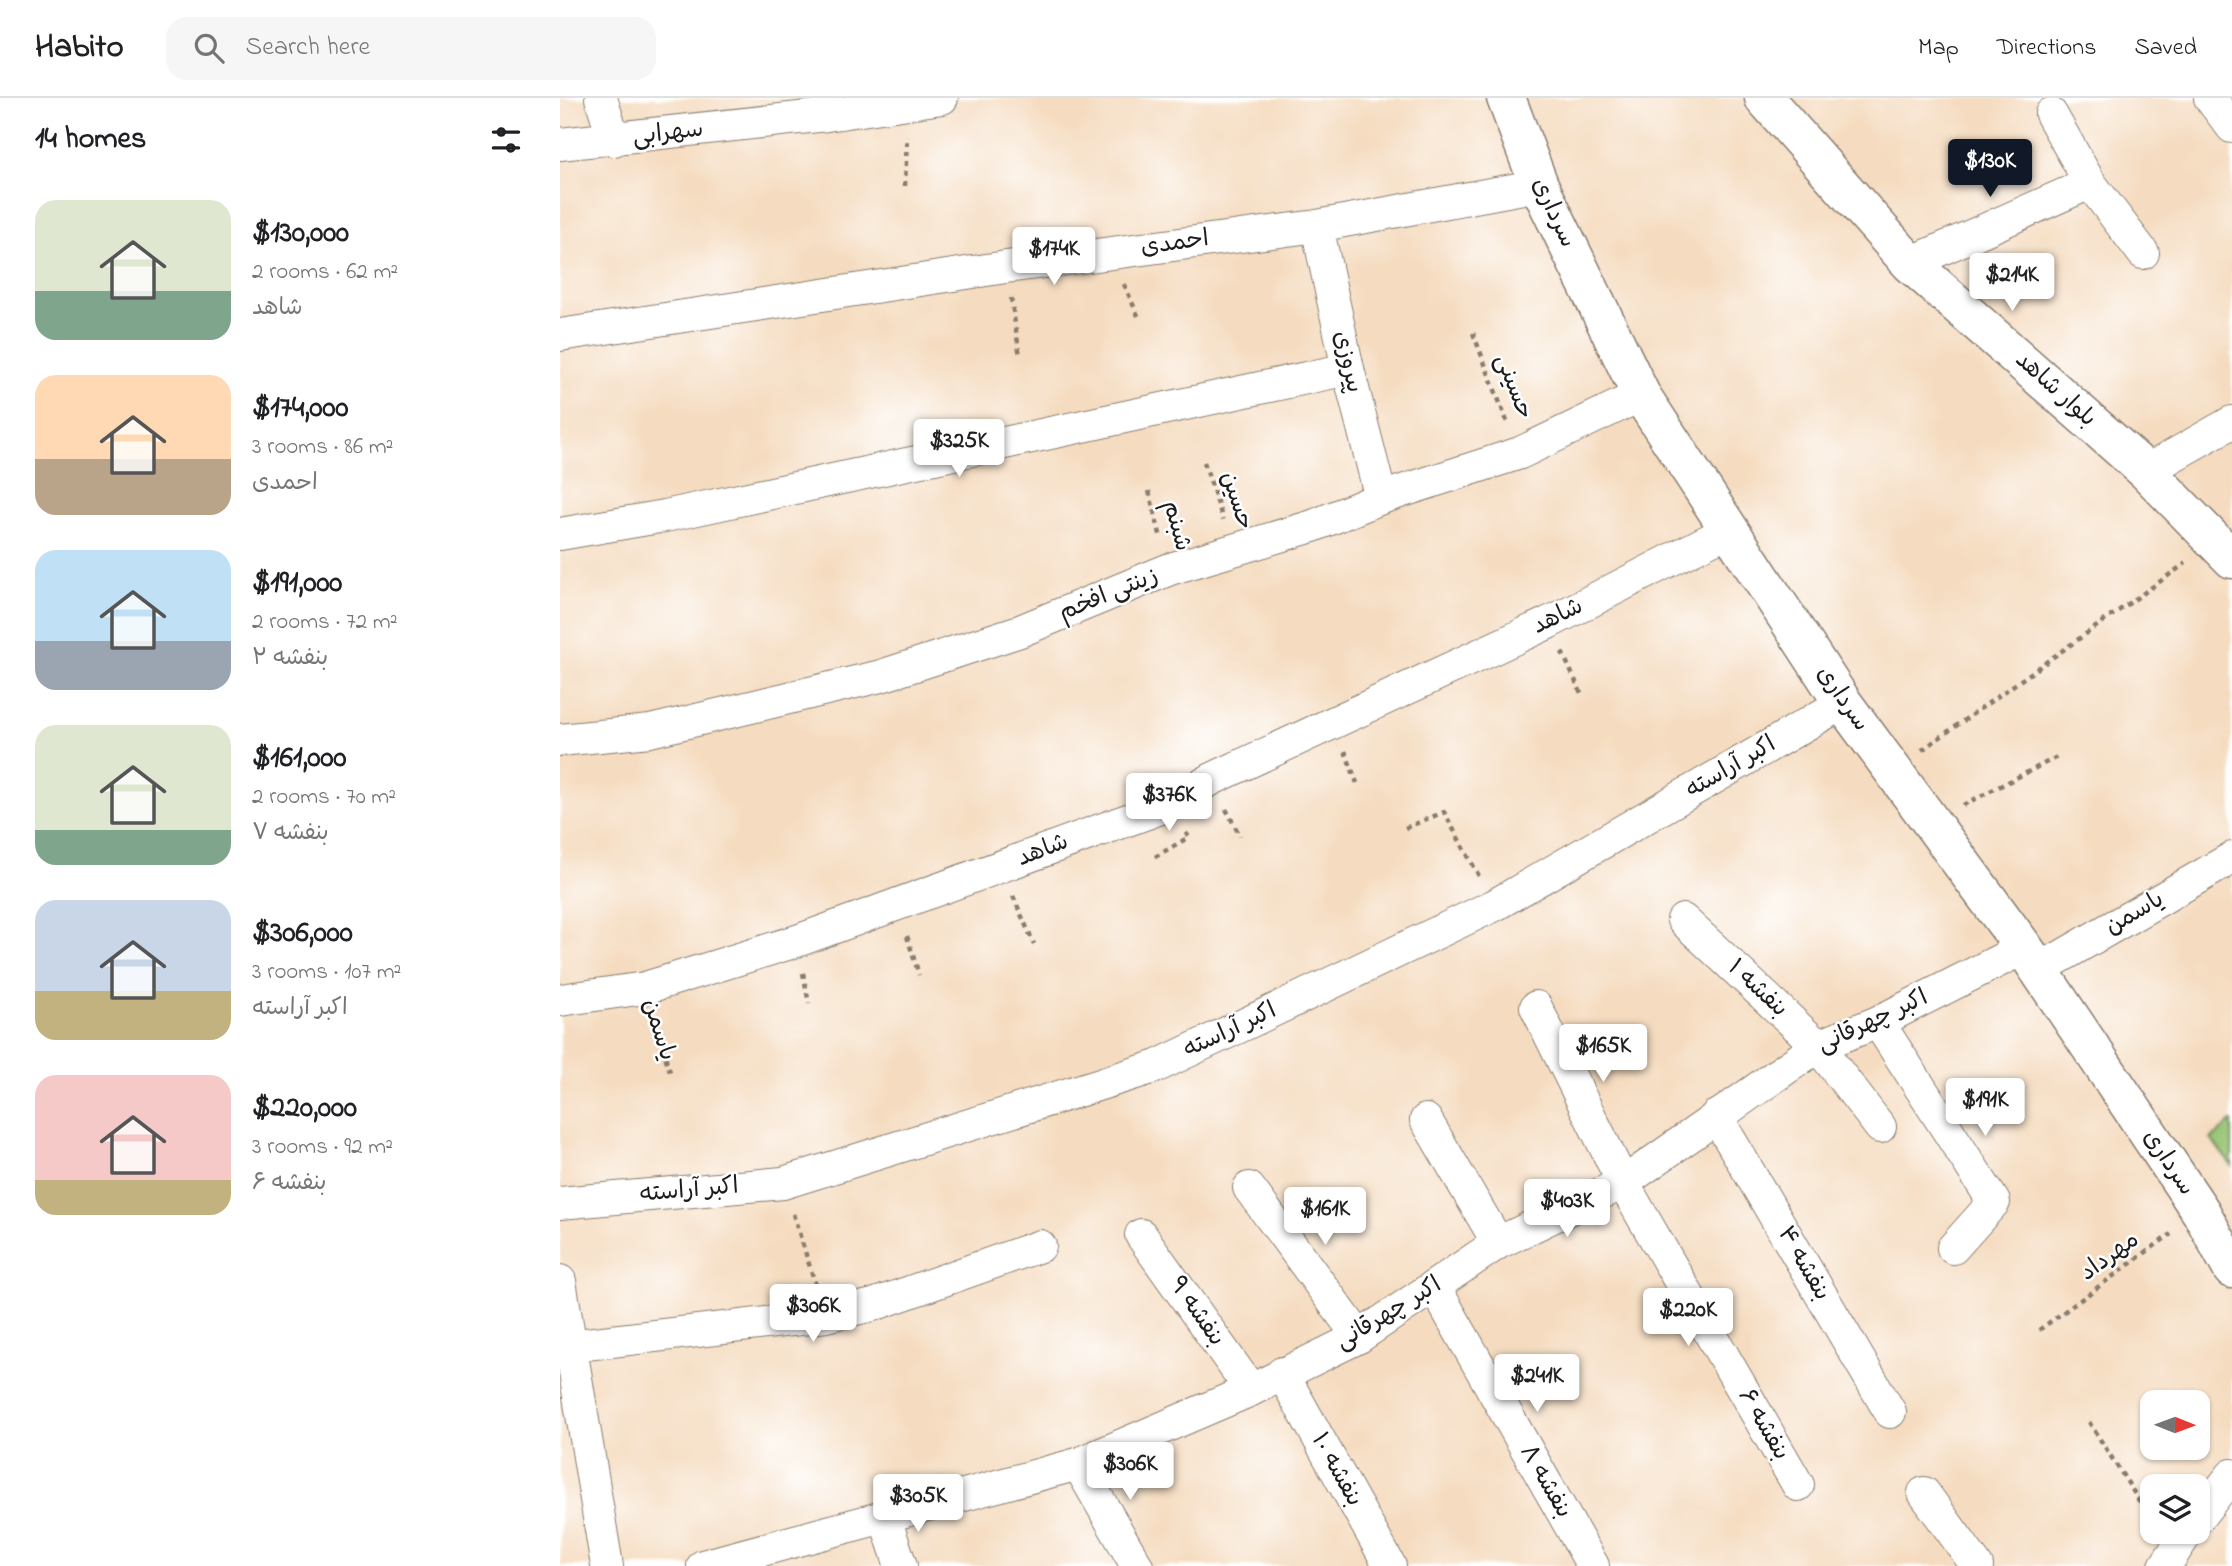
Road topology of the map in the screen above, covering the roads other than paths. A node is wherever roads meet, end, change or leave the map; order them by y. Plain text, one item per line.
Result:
1 (601, 98) edge
2 (942, 98) edge
3 (1506, 98) edge
4 (2210, 98) edge
5 (1768, 99) edge
6 (827, 107) edge
7 (2051, 114) dead end
8 (2232, 127) edge
9 (614, 140) junction
10 (560, 144) edge
11 (2090, 183) junction
12 (1539, 185) junction
13 (1317, 226) junction
14 (2143, 253) dead end
15 (1910, 262) junction
16 (560, 335) edge
17 (1348, 369) junction
18 (1641, 395) junction
19 (2232, 422) edge
20 (2146, 471) junction
21 (1381, 498) junction
22 (1729, 530) junction
23 (560, 534) edge
24 (2223, 551) edge
25 (1843, 703) junction
26 (560, 740) edge
27 (2232, 858) edge
28 (1683, 920) dead end
29 (2031, 959) junction
30 (560, 1000) edge
31 (1536, 1007) dead end
32 (1878, 1023) junction
33 (1818, 1046) junction
34 (1716, 1116) junction
35 (1426, 1120) dead end
36 (1880, 1127) dead end
37 (1623, 1183) junction
38 (1249, 1188) dead end
39 (560, 1203) edge
40 (1141, 1235) dead end
41 (1498, 1243) junction
42 (1040, 1247) dead end
43 (1952, 1248) dead end
44 (2232, 1269) edge
45 (560, 1281) edge
46 (1435, 1288) junction
47 (1359, 1337) junction
48 (565, 1346) edge
49 (1282, 1373) junction
50 (1251, 1390) junction
51 (1890, 1412) dead end
52 (1078, 1464) junction
53 (2232, 1475) edge
54 (1798, 1485) dead end
55 (1924, 1493) dead end
56 (2210, 1503) edge
57 (885, 1518) junction
58 (2179, 1544) edge
59 (607, 1566) edge
60 (704, 1566) edge
61 (901, 1566) edge
62 (1137, 1566) edge
63 (1390, 1566) edge
64 (1593, 1566) edge
65 (1977, 1566) edge
66 (2165, 1566) edge

1 - 9 street
2 - 6 street, سهرابی
3 - 12 main road, سرداری
4 - 8 street
5 - 15 main road, بلوار شاهد
6 - 9 street, سهرابی
7 - 11 street
9 - 10 street, سهرابی
11 - 14 street
11 - 15 street
12 - 13 street, احمدی
12 - 18 main road, سرداری
13 - 16 street, احمدی
13 - 17 street, پیروزی
15 - 20 main road, بلوار شاهد
17 - 21 street, پیروزی
17 - 23 street
18 - 21 street, زینتی افخم
18 - 22 main road, سرداری
19 - 20 street
20 - 24 main road, بلوار شاهد
21 - 26 street, زینتی افخم
22 - 25 main road, سرداری
22 - 30 street, شاهد
25 - 29 main road, سرداری
25 - 39 street, اکبر آراسته
27 - 29 street, یاسمن
28 - 33 street, بنفشه ۱
29 - 32 street, اکبر چهرقانی
29 - 44 main road, سرداری
31 - 37 street, بنفشه ۶
32 - 33 street, اکبر چهرقانی
32 - 43 street
33 - 34 street, اکبر چهرقانی
33 - 36 street, بنفشه ۱
34 - 37 street, اکبر چهرقانی
34 - 51 street, بنفشه ۴
35 - 41 street
37 - 41 street, اکبر چهرقانی
37 - 54 street, بنفشه ۶
38 - 47 street
40 - 50 street, بنفشه ۹
41 - 46 street, اکبر چهرقانی
42 - 48 street
45 - 48 street
46 - 47 street, اکبر چهرقانی
46 - 64 street, بنفشه ۸
47 - 49 street, اکبر چهرقانی
48 - 59 street
49 - 50 street, اکبر چهرقانی
49 - 63 street, بنفشه ۱۰
50 - 52 street, اکبر چهرقانی
52 - 57 street, اکبر چهرقانی
52 - 62 street
53 - 56 street
55 - 65 street
57 - 60 street, اکبر چهرقانی
57 - 61 street
58 - 66 street

